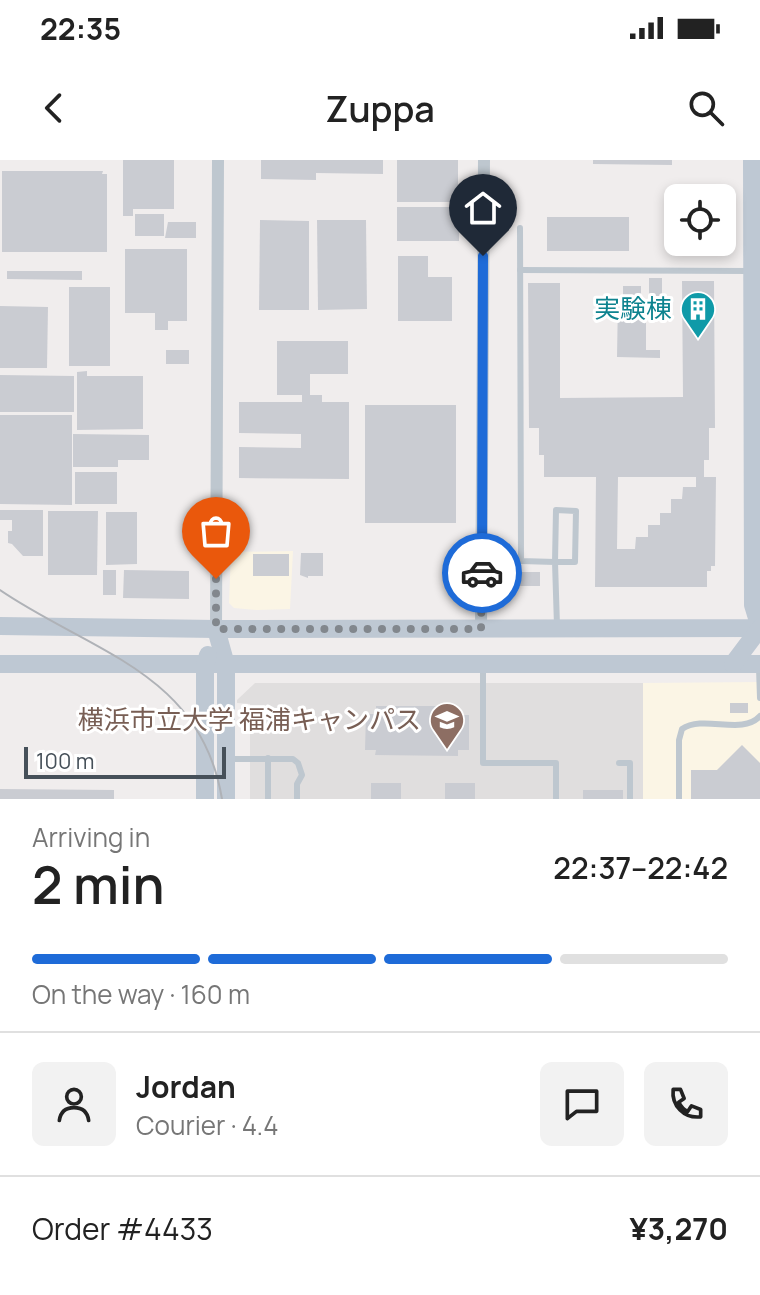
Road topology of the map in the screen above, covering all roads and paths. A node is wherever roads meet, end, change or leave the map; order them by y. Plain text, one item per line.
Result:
1 (218, 160) edge
2 (484, 160) edge
3 (752, 160) edge
4 (520, 228) dead end
5 (520, 270) junction
6 (752, 271) junction
7 (555, 562) junction
8 (0, 626) edge
9 (760, 628) edge
10 (216, 629) junction
11 (481, 629) junction
12 (557, 629) junction
13 (0, 664) edge
14 (483, 664) junction
15 (733, 664) junction
16 (760, 664) edge
17 (205, 665) junction
18 (226, 665) junction
19 (760, 698) edge
20 (760, 716) edge
21 (268, 758) junction
22 (226, 759) junction
23 (619, 763) dead end
24 (205, 799) edge
25 (226, 799) edge
26 (268, 799) edge
27 (297, 799) edge
28 (556, 799) edge
29 (630, 799) edge
30 (679, 799) edge

1 - 10 street
2 - 11 street
3 - 6 street
4 - 5 lane
5 - 6 lane
5 - 7 lane
6 - 9 street
7 - 7 lane
7 - 12 lane
8 - 10 street
9 - 12 street
9 - 15 street
10 - 11 street
10 - 17 street
10 - 18 street
11 - 12 street
13 - 17 street
14 - 15 street
14 - 18 street
14 - 28 lane
15 - 16 street
16 - 19 lane
17 - 18 street
17 - 24 street
18 - 22 street
20 - 30 lane
21 - 22 lane
21 - 26 lane
21 - 27 lane
22 - 25 street
23 - 29 lane

